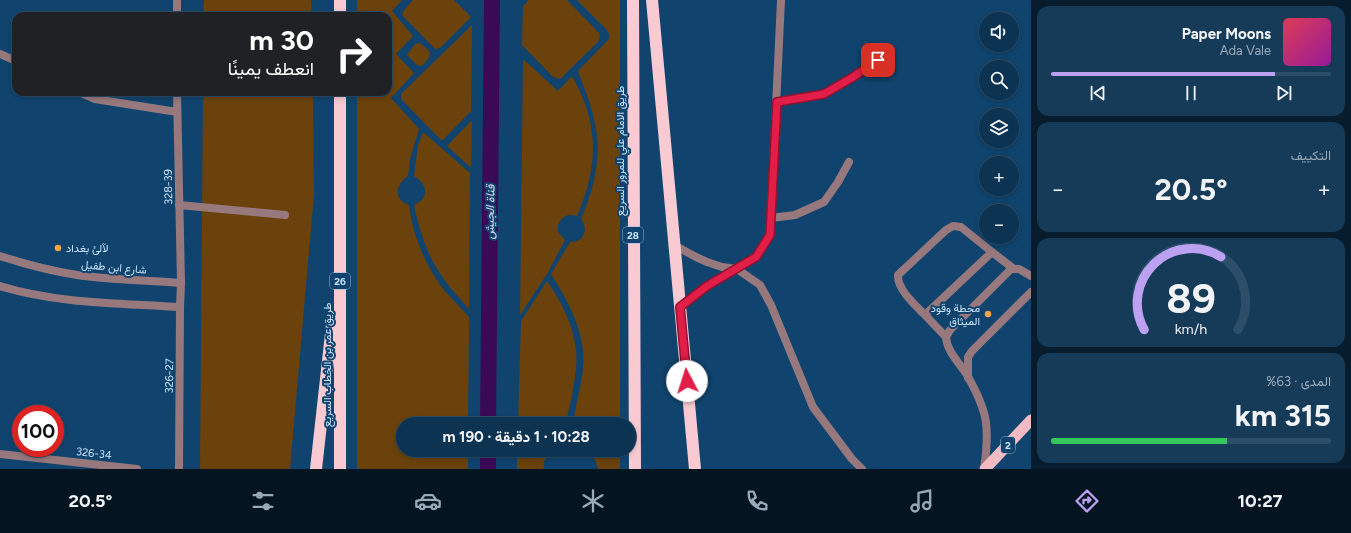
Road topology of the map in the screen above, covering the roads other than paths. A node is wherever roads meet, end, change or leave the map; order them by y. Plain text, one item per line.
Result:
1 (176, 0) edge
2 (340, 0) edge
3 (633, 0) edge
4 (652, 0) edge
5 (781, 0) edge
6 (177, 12) edge
7 (340, 12) edge
8 (0, 54) edge
9 (12, 59) edge
10 (878, 60) dead end
11 (88, 96) edge
12 (177, 96) edge
13 (340, 96) edge
14 (777, 102) junction
15 (177, 112) junction
16 (849, 162) dead end
17 (179, 205) junction
18 (285, 216) dead end
19 (771, 218) junction
20 (674, 245) junction
21 (992, 252) junction
22 (0, 256) edge
23 (340, 257) junction
24 (737, 269) junction
25 (1014, 269) junction
26 (1031, 276) edge
27 (181, 282) junction
28 (0, 286) edge
29 (1031, 292) edge
30 (180, 307) junction
31 (680, 307) junction
32 (925, 315) junction
33 (946, 337) junction
34 (968, 378) junction
35 (1031, 420) edge
36 (0, 454) edge
37 (137, 469) edge
38 (179, 469) edge
39 (316, 469) edge
40 (340, 469) edge
41 (635, 469) edge
42 (695, 469) edge
43 (862, 469) edge
44 (984, 469) edge

1 - 6 street
2 - 7 highway
3 - 41 highway, طريق الامام علي للمرور السريع / 28
4 - 20 highway
5 - 14 street
8 - 9 street
10 - 14 street
11 - 15 street
12 - 15 street, 328-39
13 - 23 highway, طريق عمر بن الخطاب السريع / 26
14 - 19 street
15 - 17 street, 328-39
16 - 19 street
17 - 18 street
17 - 27 street, 328-39
19 - 24 street
20 - 24 street
20 - 31 highway
21 - 25 street
21 - 32 street
21 - 32 street
22 - 27 street, شارع ابن طفيل
23 - 39 highway
23 - 40 highway, طريق عمر بن الخطاب السريع / 26
24 - 31 street
24 - 43 street
25 - 26 street
25 - 33 street
27 - 30 street, 326-27
28 - 30 street
29 - 34 street
30 - 38 street, 326-27
31 - 42 highway
32 - 33 street
33 - 34 street
34 - 44 street
35 - 44 highway, 2
36 - 37 street, 326-34

